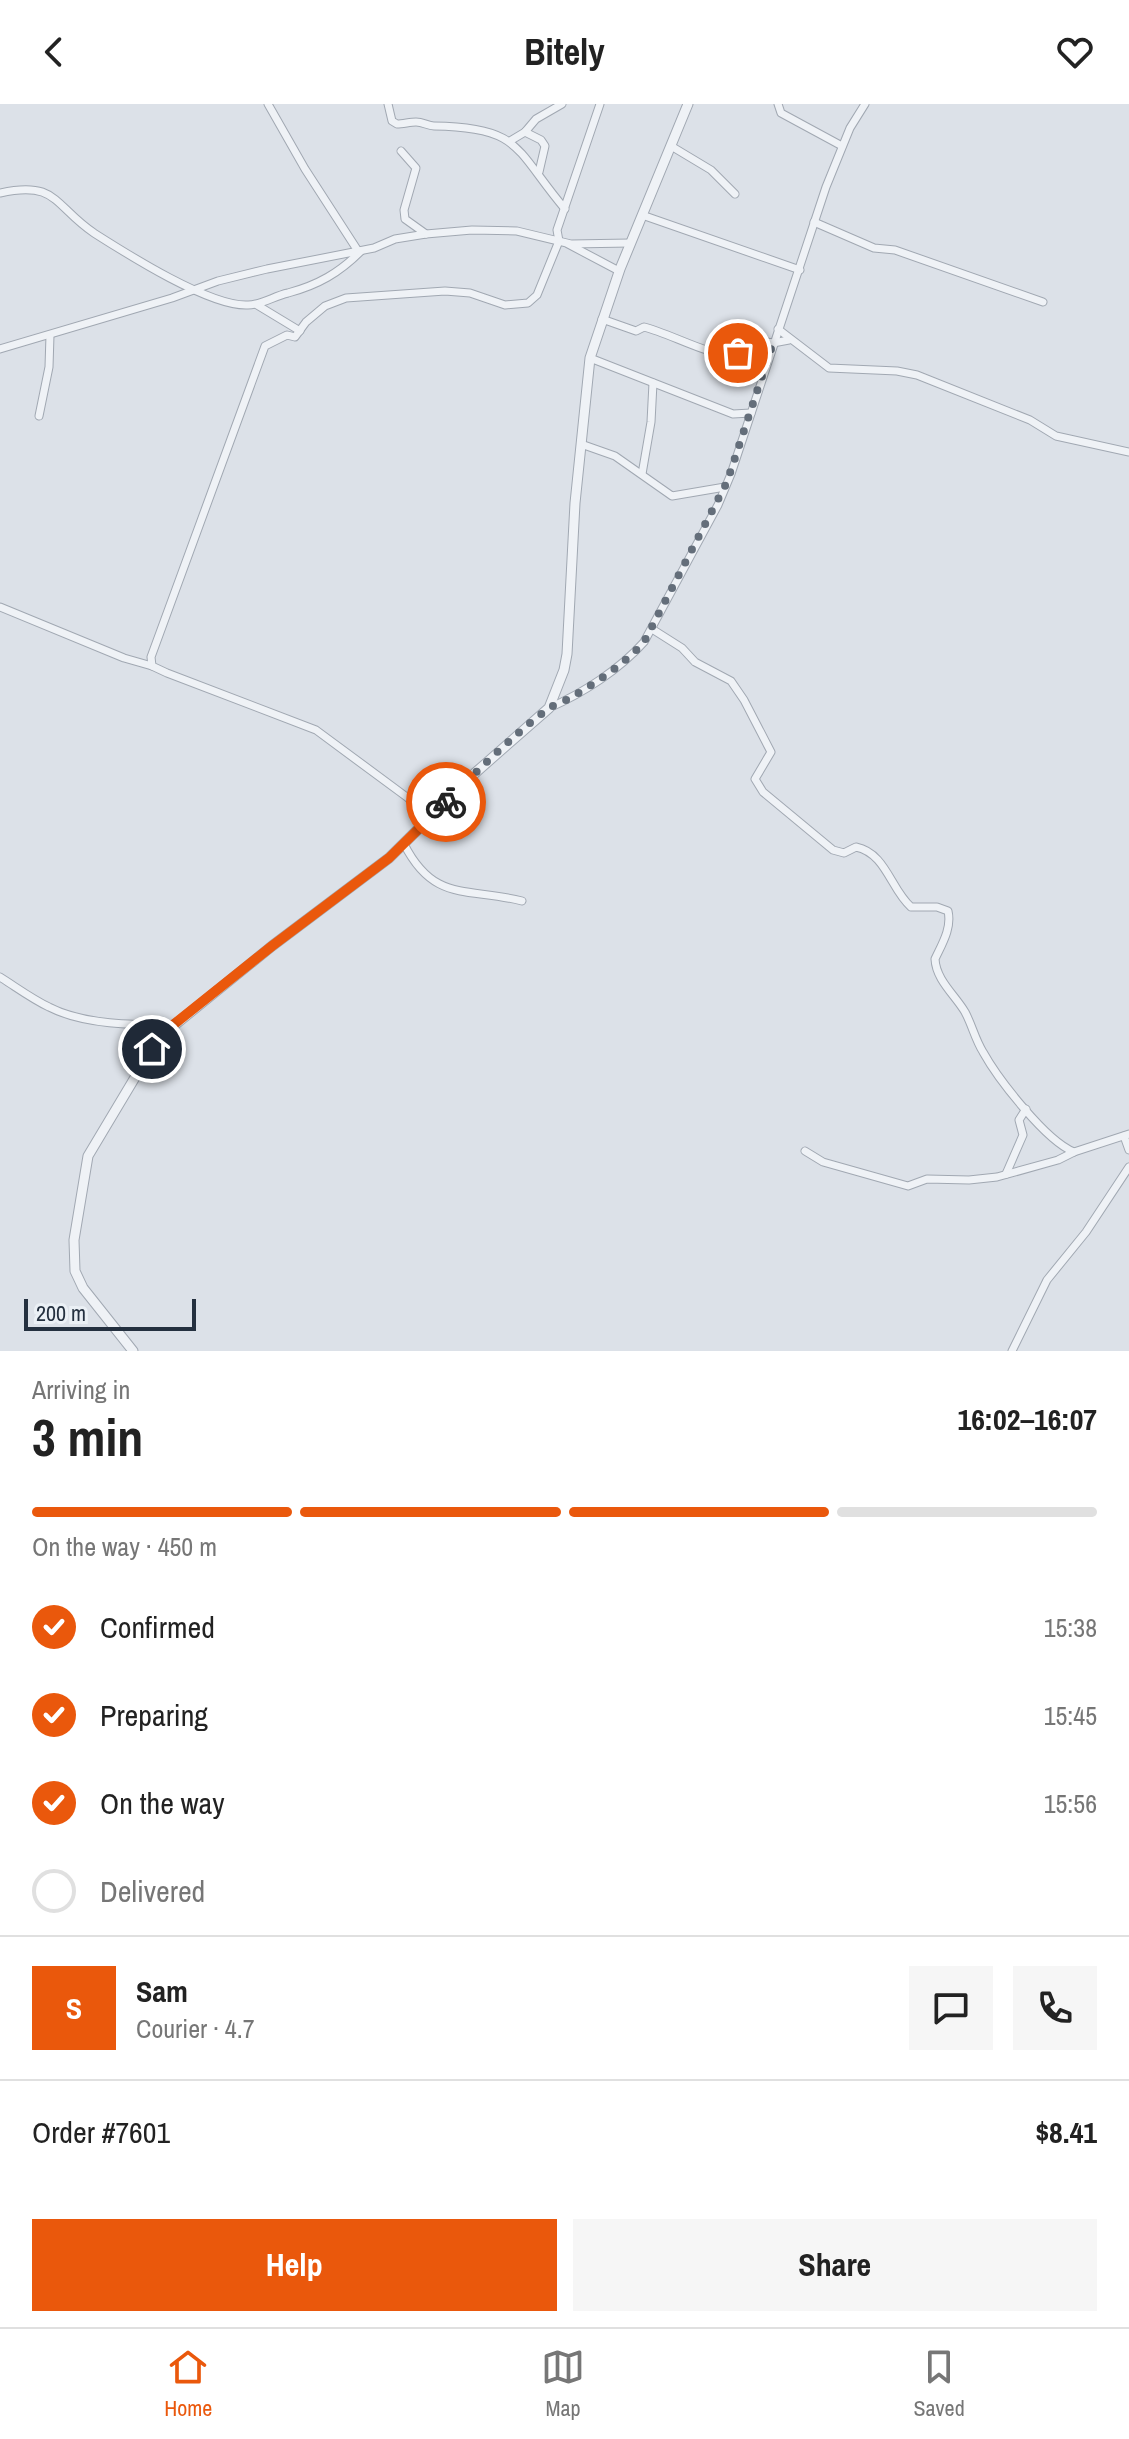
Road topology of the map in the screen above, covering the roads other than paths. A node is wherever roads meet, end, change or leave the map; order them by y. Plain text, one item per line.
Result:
1 (268, 104) edge
2 (388, 104) edge
3 (562, 104) edge
4 (600, 104) edge
5 (688, 104) edge
6 (778, 104) edge
7 (865, 104) edge
8 (525, 132) junction
9 (510, 141) junction
10 (671, 146) junction
11 (842, 146) junction
12 (401, 151) dead end
13 (539, 172) junction
14 (0, 193) edge
15 (735, 194) dead end
16 (565, 209) junction
17 (642, 215) junction
18 (814, 222) junction
19 (426, 234) junction
20 (562, 242) junction
21 (630, 243) junction
22 (359, 251) junction
23 (800, 270) junction
24 (619, 271) junction
25 (196, 289) junction
26 (1043, 302) dead end
27 (255, 304) junction
28 (602, 319) junction
29 (778, 329) junction
30 (300, 331) junction
31 (50, 335) junction
32 (789, 340) junction
33 (773, 343) junction
34 (0, 349) edge
35 (590, 358) junction
36 (653, 383) junction
37 (751, 413) junction
38 (39, 416) dead end
39 (581, 444) junction
40 (1129, 452) edge
41 (642, 474) junction
42 (725, 487) junction
43 (0, 607) edge
44 (652, 629) junction
45 (152, 666) junction
46 (549, 708) junction
47 (426, 821) junction
48 (404, 844) junction
49 (522, 901) dead end
50 (0, 977) edge
51 (173, 1025) junction
52 (1026, 1109) junction
53 (1126, 1135) edge
54 (1129, 1150) edge
55 (805, 1151) dead end
56 (1074, 1152) junction
57 (1129, 1167) edge
58 (1006, 1174) junction
59 (133, 1351) edge
60 (1012, 1351) edge

1 - 22 street
2 - 9 street
3 - 8 street
4 - 16 street
5 - 10 street
6 - 11 street
7 - 11 street
8 - 9 street
8 - 13 street
9 - 13 street
10 - 15 street
10 - 17 street
11 - 18 street
12 - 19 street
13 - 16 street
14 - 25 street
16 - 20 street
17 - 21 street
17 - 23 street
18 - 23 street
18 - 26 street
19 - 20 street
19 - 22 street
20 - 21 street
20 - 24 street
20 - 30 street
21 - 24 street
22 - 25 street
22 - 27 street
23 - 29 street
24 - 28 street
25 - 27 street
25 - 31 street
27 - 30 street
28 - 33 street
28 - 35 street
29 - 32 street
29 - 33 street
30 - 45 street
31 - 34 street
31 - 38 street
32 - 33 street
32 - 40 street
33 - 37 street
35 - 36 street
35 - 39 street
36 - 37 street
36 - 41 street
37 - 42 street
39 - 41 street
39 - 46 street
41 - 42 street
42 - 44 street
43 - 45 street
44 - 46 street
44 - 52 street
45 - 47 street
46 - 47 street
47 - 48 street
48 - 49 street
48 - 51 street
50 - 51 street
51 - 59 street
52 - 56 street
52 - 58 street
53 - 54 street
53 - 56 street
55 - 58 street
56 - 58 street
57 - 60 street

